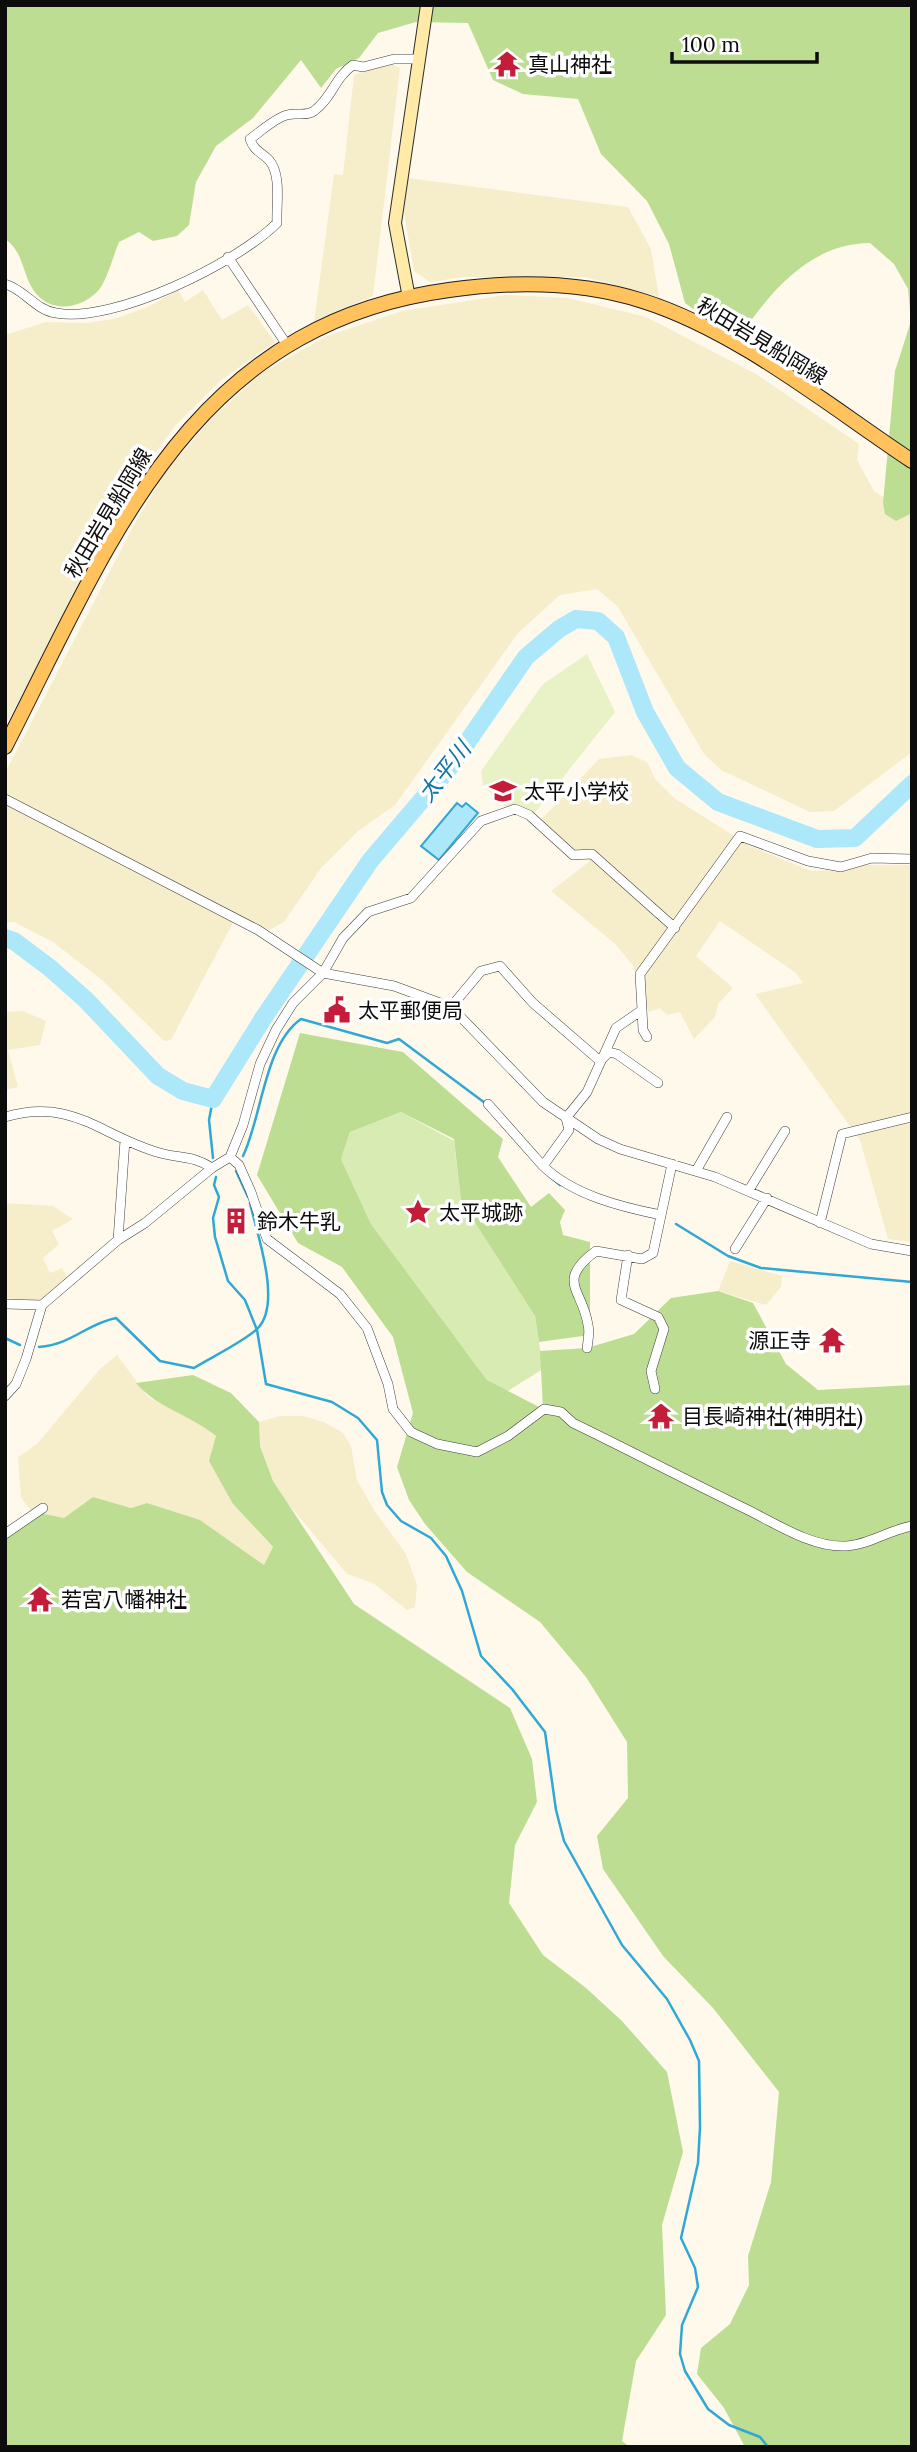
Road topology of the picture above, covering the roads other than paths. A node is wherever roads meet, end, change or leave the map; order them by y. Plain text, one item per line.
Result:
1 (427, 5) edge
2 (418, 59) junction
3 (228, 257) junction
4 (5, 284) edge
5 (409, 298) junction
6 (288, 345) junction
7 (912, 461) edge
8 (5, 747) edge
9 (5, 799) edge
10 (912, 859) edge
11 (675, 928) junction
12 (321, 971) junction
13 (451, 1007) junction
14 (642, 1010) junction
15 (647, 1037) dead end
16 (600, 1061) junction
17 (659, 1083) dead end
18 (488, 1104) dead end
19 (5, 1117) edge
20 (727, 1117) dead end
21 (912, 1117) edge
22 (566, 1118) junction
23 (785, 1131) dead end
24 (125, 1140) junction
25 (230, 1157) junction
26 (672, 1164) junction
27 (543, 1166) junction
28 (212, 1168) junction
29 (696, 1171) junction
30 (748, 1190) junction
31 (767, 1198) junction
32 (661, 1215) junction
33 (820, 1223) junction
34 (118, 1240) junction
35 (735, 1249) dead end
36 (912, 1251) edge
37 (628, 1255) junction
38 (5, 1304) edge
39 (42, 1306) junction
40 (587, 1348) dead end
41 (655, 1389) dead end
42 (5, 1396) edge
43 (43, 1508) dead end
44 (912, 1526) edge
45 (5, 1534) edge

1 - 2 street
2 - 3 street
2 - 5 street
3 - 4 street
3 - 6 street
5 - 6 main road, 秋田岩見船岡線
5 - 7 main road, 秋田岩見船岡線
6 - 8 main road, 秋田岩見船岡線
9 - 12 street
10 - 11 street
11 - 12 street
11 - 14 street
12 - 13 street
12 - 25 street
13 - 16 street
13 - 22 street
14 - 15 street
14 - 16 street
16 - 17 street
16 - 22 street
18 - 27 street
19 - 24 street
20 - 29 street
21 - 33 street
22 - 26 street
22 - 27 street
23 - 30 street
24 - 28 street
24 - 34 street
25 - 28 street
25 - 44 street
26 - 29 street
26 - 32 street
27 - 32 street
28 - 34 street
29 - 30 street
30 - 31 street
31 - 33 street
31 - 35 street
32 - 37 street
33 - 36 street
34 - 39 street
37 - 40 street
37 - 41 street
38 - 39 street
39 - 42 street
43 - 45 street

